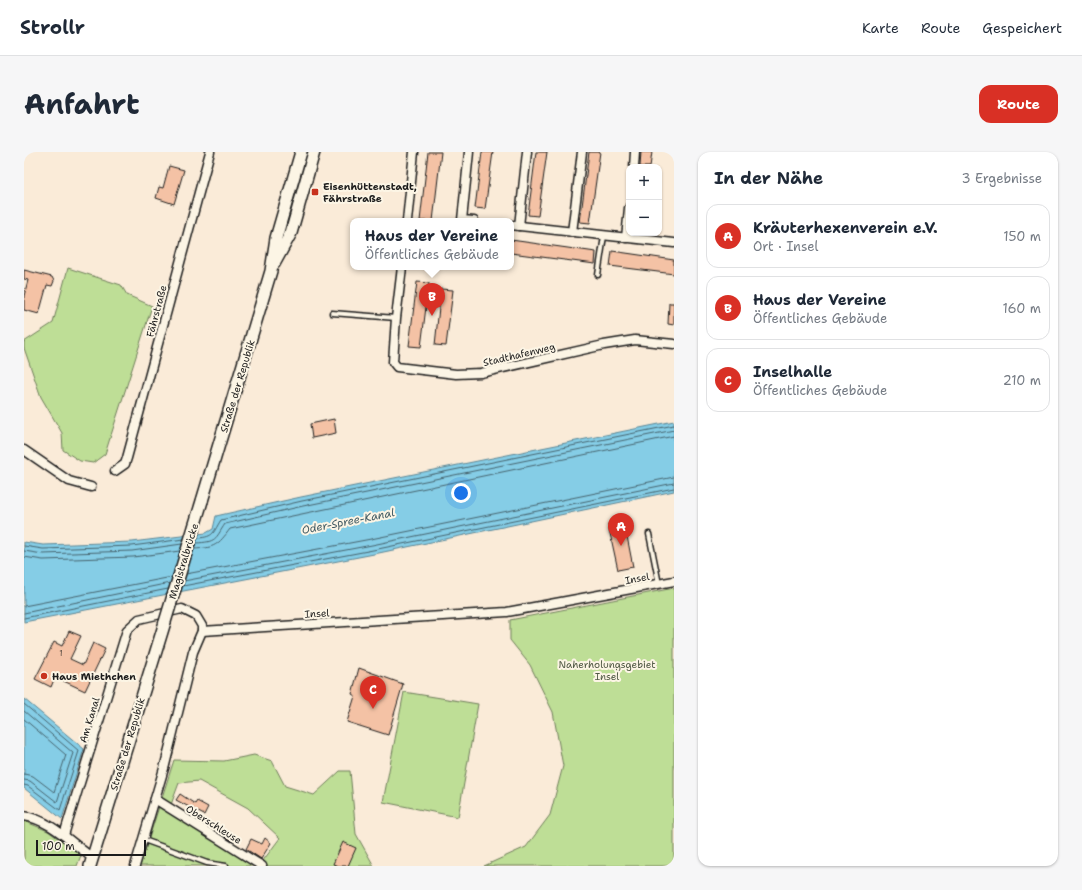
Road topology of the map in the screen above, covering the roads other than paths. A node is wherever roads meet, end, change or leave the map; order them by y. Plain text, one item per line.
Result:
1 (210, 152) edge
2 (301, 152) edge
3 (314, 152) edge
4 (414, 152) edge
5 (469, 152) edge
6 (527, 152) edge
7 (582, 152) edge
8 (635, 152) edge
9 (634, 164) edge
10 (407, 218) edge
11 (462, 218) edge
12 (515, 226) edge
13 (572, 232) junction
14 (604, 236) junction
15 (626, 238) joint
16 (674, 243) edge
17 (402, 270) edge
18 (270, 271) junction
19 (598, 275) dead end
20 (332, 313) dead end
21 (396, 318) junction
22 (674, 344) edge
23 (24, 450) edge
24 (115, 471) dead end
25 (92, 486) dead end
26 (202, 501) joint
27 (649, 534) dead end
28 (674, 581) edge
29 (659, 584) junction
30 (165, 622) joint
31 (202, 631) junction
32 (155, 799) junction
33 (24, 816) edge
34 (64, 835) junction
35 (144, 840) junction
36 (91, 862) edge
37 (135, 866) edge
38 (226, 866) edge
39 (262, 866) edge

1 - 24 street, Fährstraße
2 - 18 main road, Straße der Republik
3 - 18 main road, Straße der Republik
4 - 10 street
5 - 11 street
6 - 12 street
7 - 13 street
8 - 9 street
12 - 13 street
13 - 14 street
14 - 15 street
14 - 19 lane
15 - 16 street
17 - 21 street, Stadthafenweg
18 - 26 main road, Straße der Republik
20 - 21 lane
21 - 22 street, Stadthafenweg
23 - 25 street
26 - 30 main road, Magistralbrücke, bridge
27 - 29 lane
28 - 29 street, Insel
29 - 31 street, Insel
30 - 36 main road, Straße der Republik
31 - 32 street
31 - 34 street, Am Kanal
32 - 35 street
32 - 39 street, Oberschleuse
33 - 34 street
34 - 36 street
35 - 37 street
35 - 38 lane

